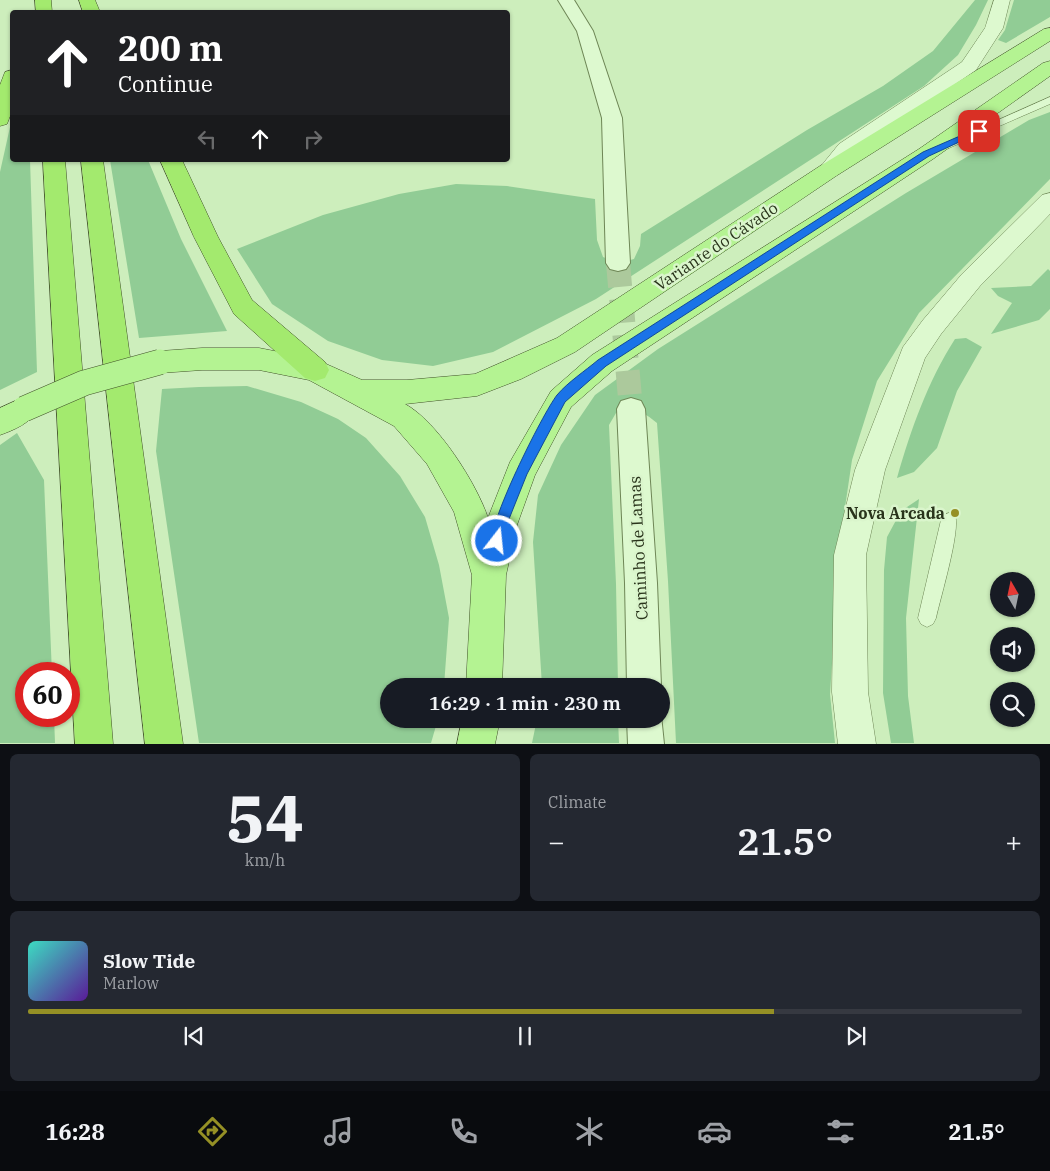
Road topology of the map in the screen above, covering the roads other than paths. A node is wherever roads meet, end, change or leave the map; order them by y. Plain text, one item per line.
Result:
1 (566, 0) edge
2 (1002, 0) edge
3 (1050, 32) edge
4 (1050, 67) edge
5 (1050, 74) edge
6 (10, 83) edge
7 (1025, 85) junction
8 (1050, 100) edge
9 (0, 120) edge
10 (926, 154) junction
11 (54, 162) edge
12 (92, 162) edge
13 (172, 162) edge
14 (828, 171) junction
15 (1050, 200) edge
16 (1050, 215) edge
17 (1015, 234) junction
18 (618, 263) tunnel mouth
19 (315, 370) junction
20 (359, 392) junction
21 (630, 409) tunnel mouth
22 (12, 416) edge
23 (949, 520) dead end
24 (489, 575) junction
25 (927, 618) dead end
26 (485, 678) edge
27 (644, 678) edge
28 (480, 728) edge
29 (645, 728) edge
30 (94, 744) edge
31 (164, 744) edge
32 (476, 744) edge
33 (646, 744) edge
34 (857, 744) edge

1 - 18 street
2 - 14 street
3 - 14 main road, Variante do Cávado
4 - 7 main road
5 - 7 street
6 - 9 highway
7 - 10 main road
8 - 10 lane
10 - 24 main road
11 - 30 highway
12 - 31 highway
13 - 19 highway
14 - 20 main road, Variante do Cávado
15 - 17 street
16 - 17 lane
17 - 34 street
19 - 20 main road
19 - 22 main road, bridge
20 - 24 main road
21 - 27 street, Caminho de Lamas
23 - 25 lane
24 - 26 main road
28 - 32 main road
29 - 33 street

